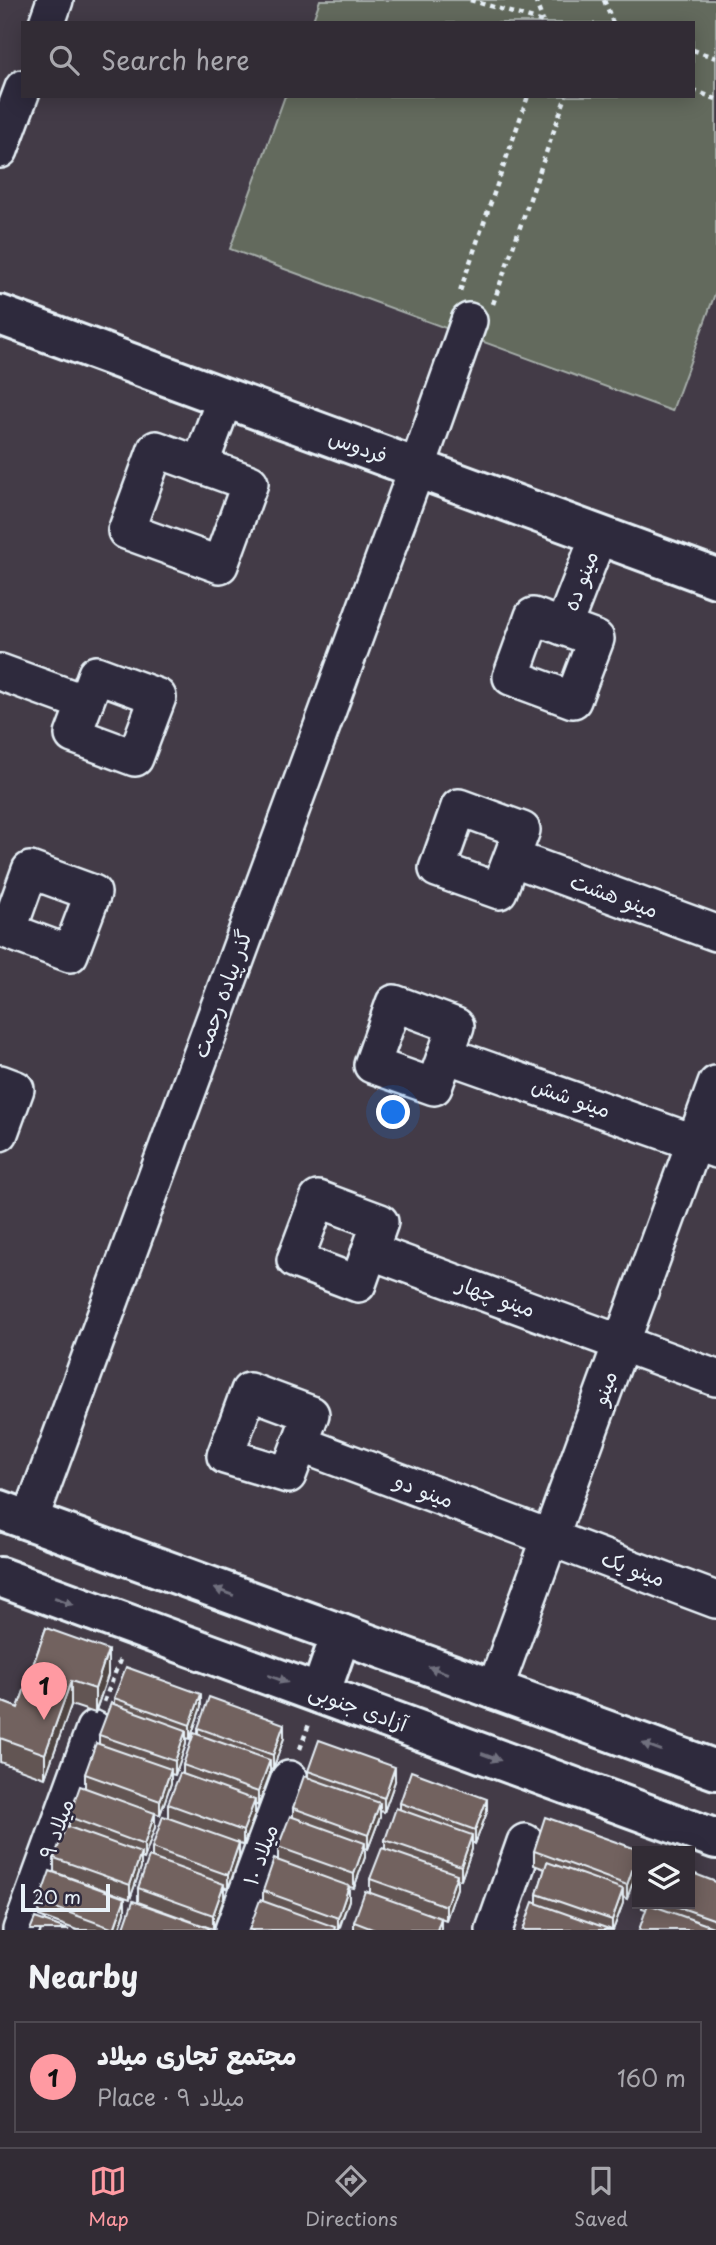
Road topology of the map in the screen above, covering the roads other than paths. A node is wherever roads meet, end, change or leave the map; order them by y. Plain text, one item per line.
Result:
1 (55, 0) edge
2 (48, 21) edge
3 (21, 93) edge
4 (0, 150) edge
5 (0, 315) edge
6 (469, 321) road end
7 (225, 398) junction
8 (200, 465) dead end
9 (417, 468) junction
10 (599, 535) junction
11 (716, 578) edge
12 (563, 627) dead end
13 (0, 672) edge
14 (85, 703) dead end
15 (512, 858) dead end
16 (716, 933) edge
17 (446, 1055) dead end
18 (0, 1083) edge
19 (716, 1084) edge
20 (0, 1133) edge
21 (705, 1146) edge
22 (370, 1251) dead end
23 (621, 1343) junction
24 (716, 1378) edge
25 (300, 1444) dead end
26 (15, 1515) edge
27 (549, 1539) junction
28 (2, 1584) edge
29 (716, 1600) edge
30 (341, 1634) junction
31 (494, 1690) junction
32 (320, 1694) junction
33 (94, 1729) road end
34 (716, 1770) edge
35 (289, 1779) road end
36 (716, 1839) edge
37 (526, 1842) dead end
38 (21, 1930) edge
39 (233, 1930) edge
40 (494, 1930) edge

1 - 2 street
3 - 4 street
5 - 7 main road, فردوس
6 - 9 street, گذر پیاده رحمت
7 - 8 street
7 - 9 main road, فردوس
9 - 10 main road, فردوس
9 - 26 street, گذر پیاده رحمت
10 - 11 main road, فردوس
10 - 12 street, مینو ده
13 - 14 street
15 - 16 street, مینو هشت
17 - 21 street, مینو شش
18 - 20 street
19 - 21 street, مینو
21 - 23 street, مینو
22 - 23 street, مینو چهار
23 - 24 street, مینو چهار
23 - 27 street, مینو
25 - 27 street, مینو دو
30 -> 26 main road
27 - 29 street, مینو یک
27 - 31 street, مینو
28 -> 32 main road, آزادی جنوبی
31 -> 30 main road
30 - 32 main road
34 -> 31 main road
32 -> 36 main road, آزادی جنوبی
33 - 38 street, میلاد ۹
35 - 39 street, میلاد ۱۰
37 - 40 street

